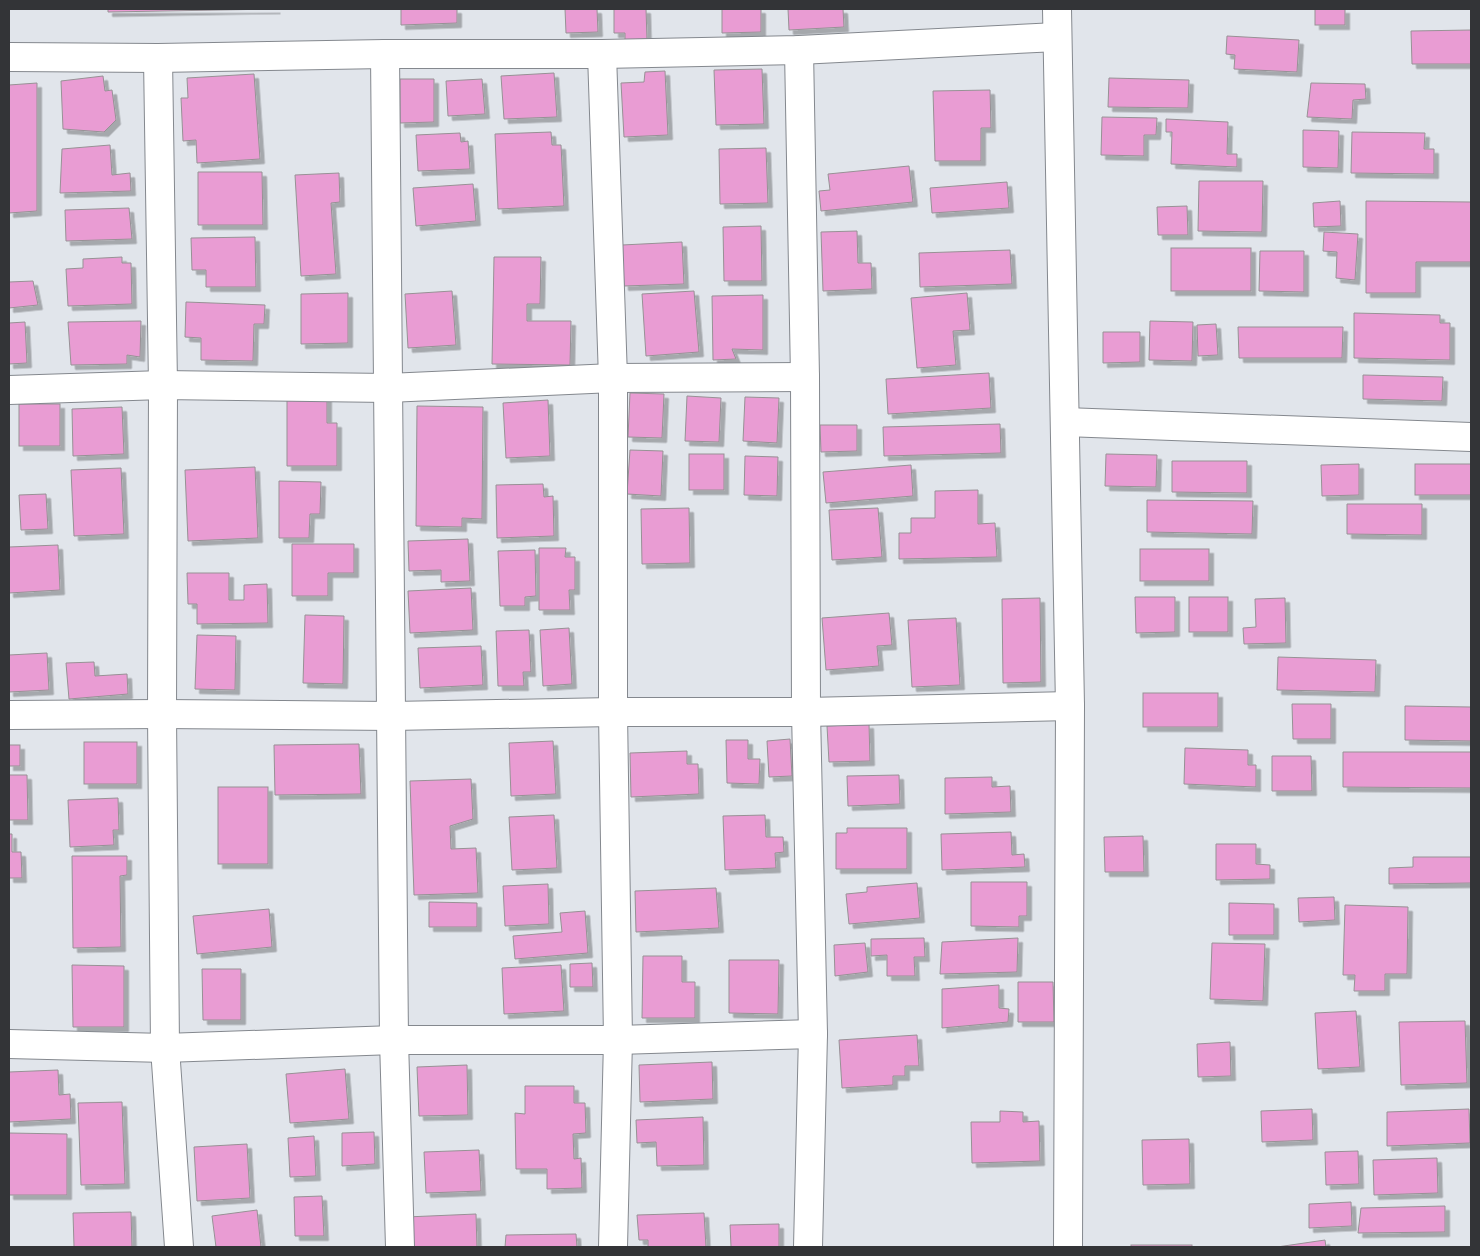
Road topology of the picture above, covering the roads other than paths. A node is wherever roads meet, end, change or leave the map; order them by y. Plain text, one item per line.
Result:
1 (1058, 9) edge
2 (1057, 37) junction
3 (799, 50) junction
4 (385, 54) junction
5 (602, 54) junction
6 (9, 57) edge
7 (158, 58) junction
8 (805, 376) junction
9 (613, 378) junction
10 (163, 385) junction
11 (388, 388) junction
12 (9, 390) edge
13 (1065, 422) junction
14 (1471, 437) edge
15 (1070, 706) junction
16 (613, 712) junction
17 (806, 712) junction
18 (162, 714) junction
19 (9, 715) edge
20 (392, 716) junction
21 (813, 1034) junction
22 (394, 1040) junction
23 (618, 1040) junction
24 (9, 1044) edge
25 (165, 1048) junction
26 (178, 1247) edge
27 (400, 1247) edge
28 (613, 1247) edge
29 (808, 1247) edge
30 (1068, 1247) edge

1 - 2 street
2 - 3 street
2 - 13 street
3 - 5 street
3 - 8 street
4 - 5 street
4 - 7 street
4 - 11 street
5 - 9 street
6 - 7 street
7 - 10 street
8 - 9 street
8 - 17 street
9 - 11 street
9 - 16 street
10 - 11 street
10 - 12 street
10 - 18 street
11 - 20 street
13 - 14 street
13 - 15 street
15 - 17 street
15 - 30 street
16 - 17 street
16 - 20 street
16 - 23 street
17 - 21 street
18 - 19 street
18 - 20 street
18 - 25 street
20 - 22 street
21 - 23 street
21 - 29 street
22 - 23 street
22 - 25 street
22 - 27 street
23 - 28 street
24 - 25 street
25 - 26 street

